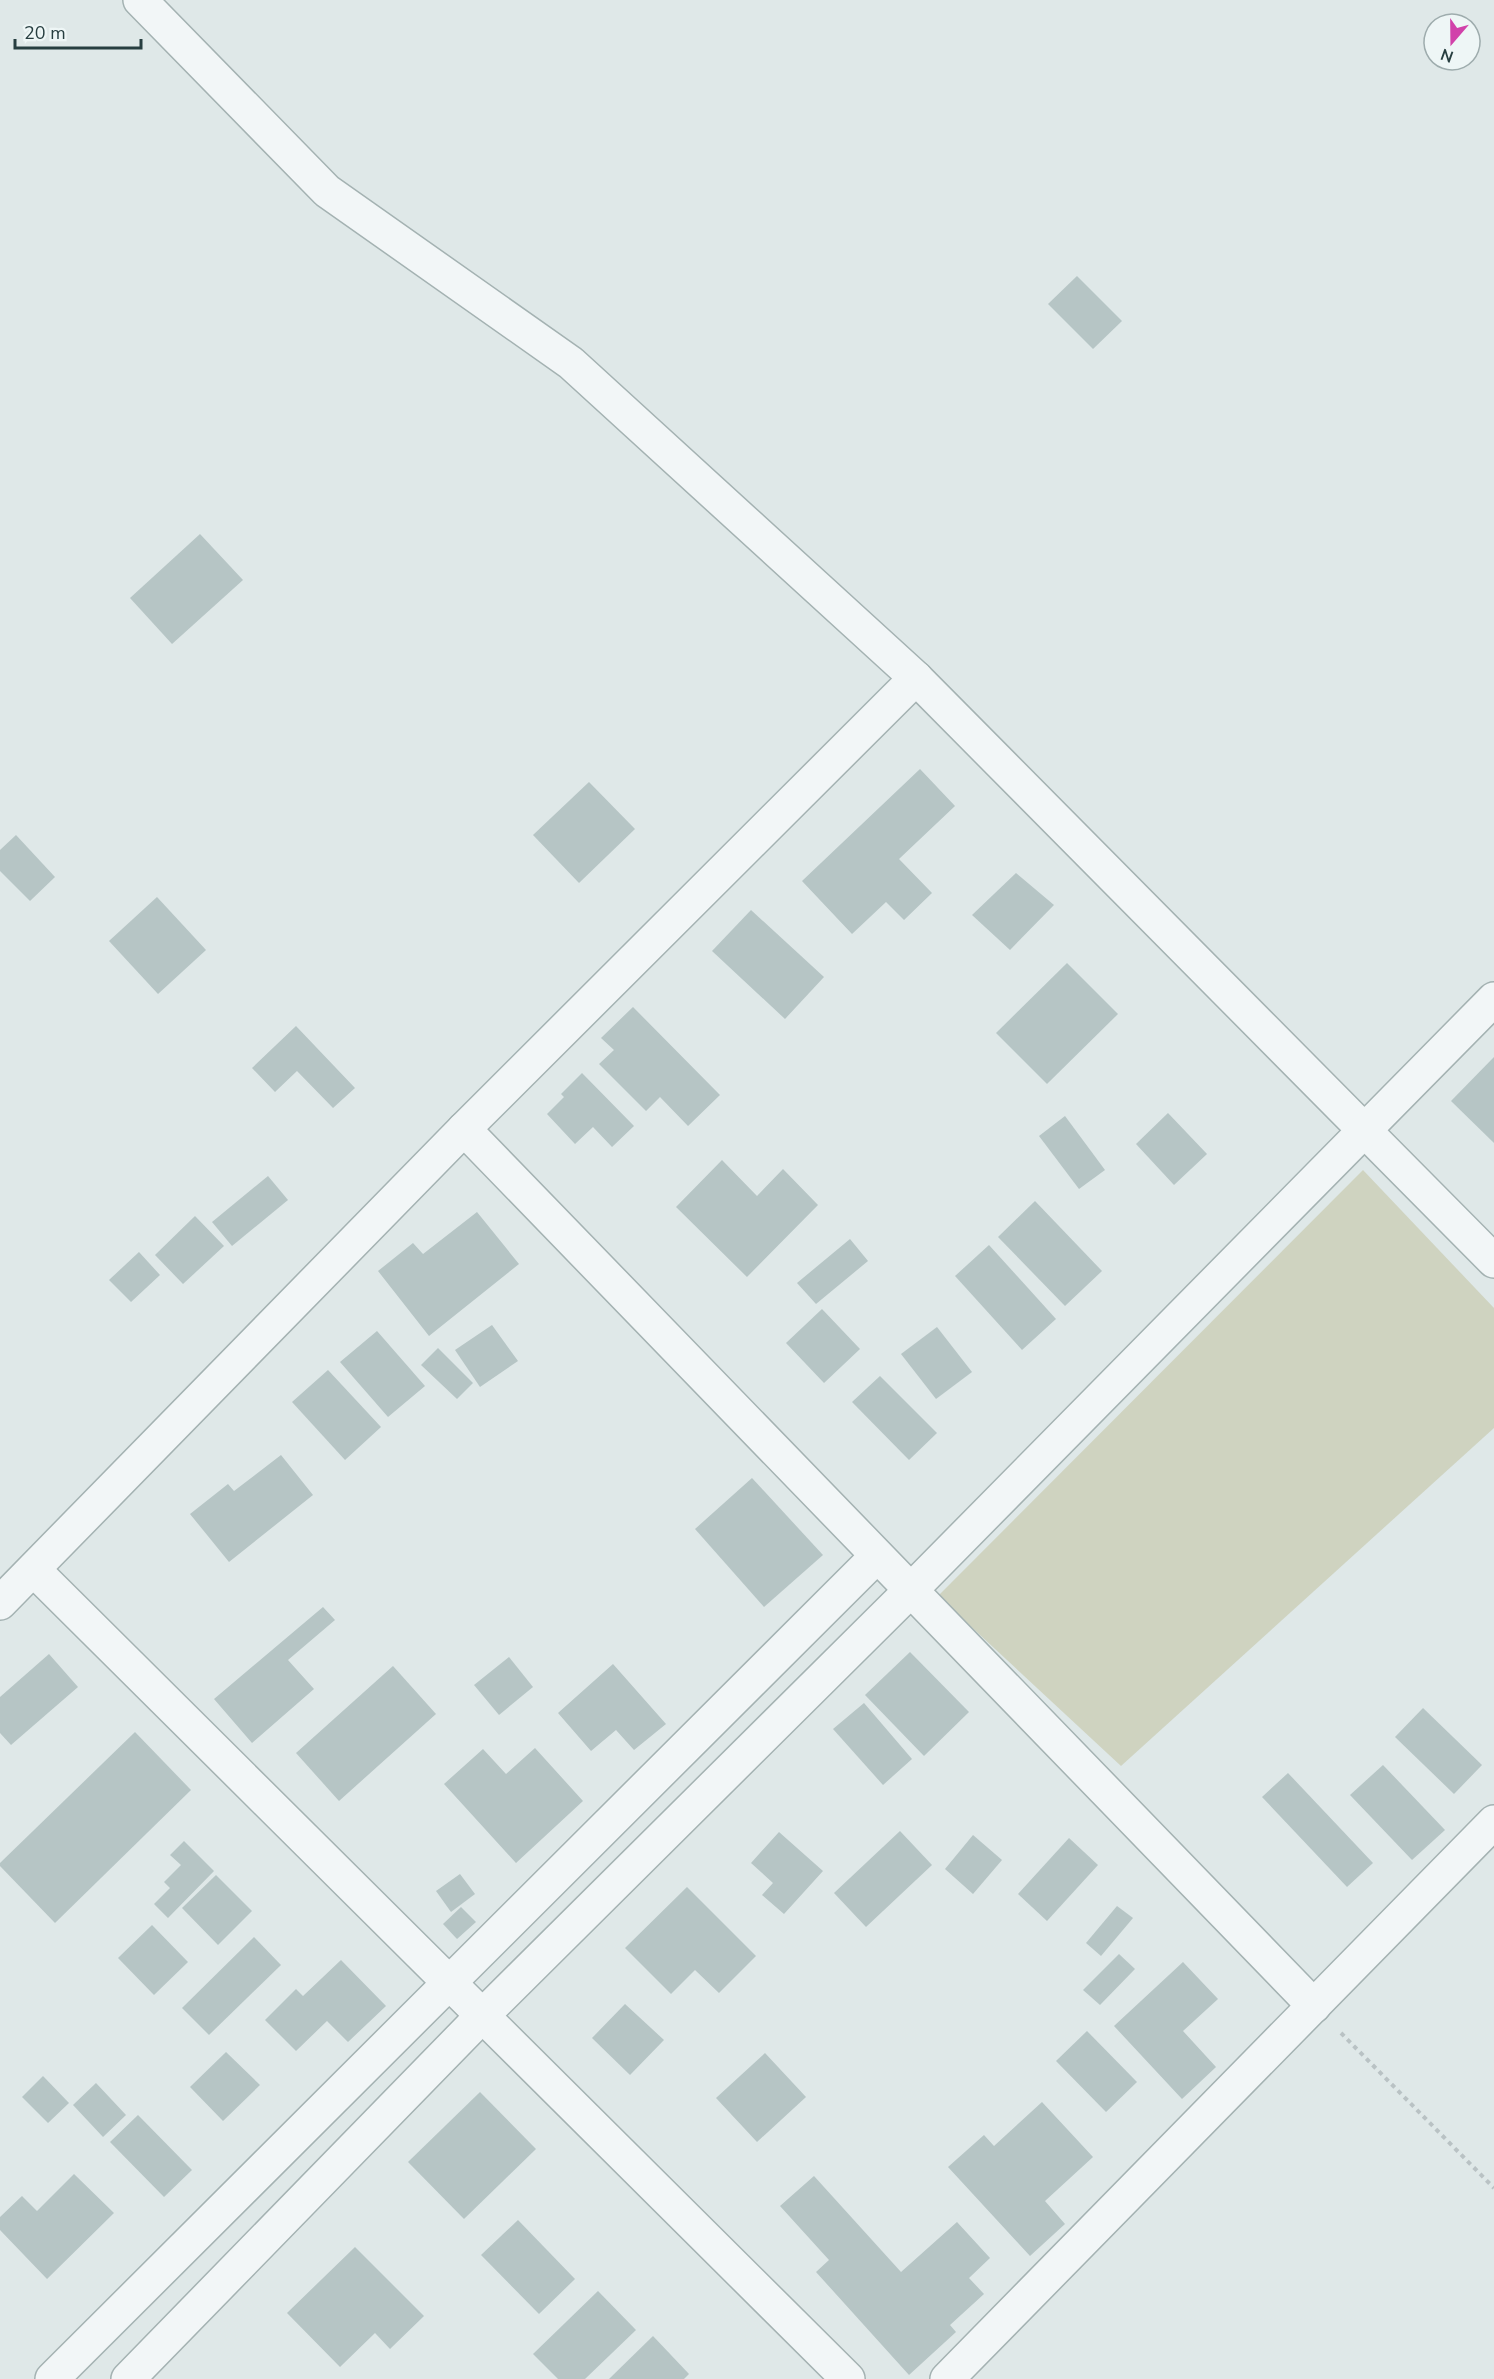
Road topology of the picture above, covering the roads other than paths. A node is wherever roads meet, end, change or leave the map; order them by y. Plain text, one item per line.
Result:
1 (140, 0) edge
2 (916, 678) junction
3 (1494, 999) edge
4 (464, 1129) junction
5 (1365, 1131) junction
6 (1494, 1261) edge
7 (877, 1556) junction
8 (34, 1570) junction
9 (911, 1590) junction
10 (0, 1603) edge
11 (1494, 1822) edge
12 (449, 1983) junction
13 (1314, 2006) junction
14 (482, 2016) junction
15 (52, 2379) edge
16 (128, 2379) edge
17 (848, 2379) edge
18 (947, 2379) edge

1 - 2 street
2 - 4 street
2 - 5 street
3 - 5 street
4 - 7 street
4 - 8 street
5 - 6 street
5 - 9 street
7 - 9 street
7 - 12 street
8 - 10 street
8 - 12 street
9 - 13 street
9 - 14 street
11 - 13 street
12 - 14 street
12 - 15 street
13 - 18 street
14 - 16 street
14 - 17 street

